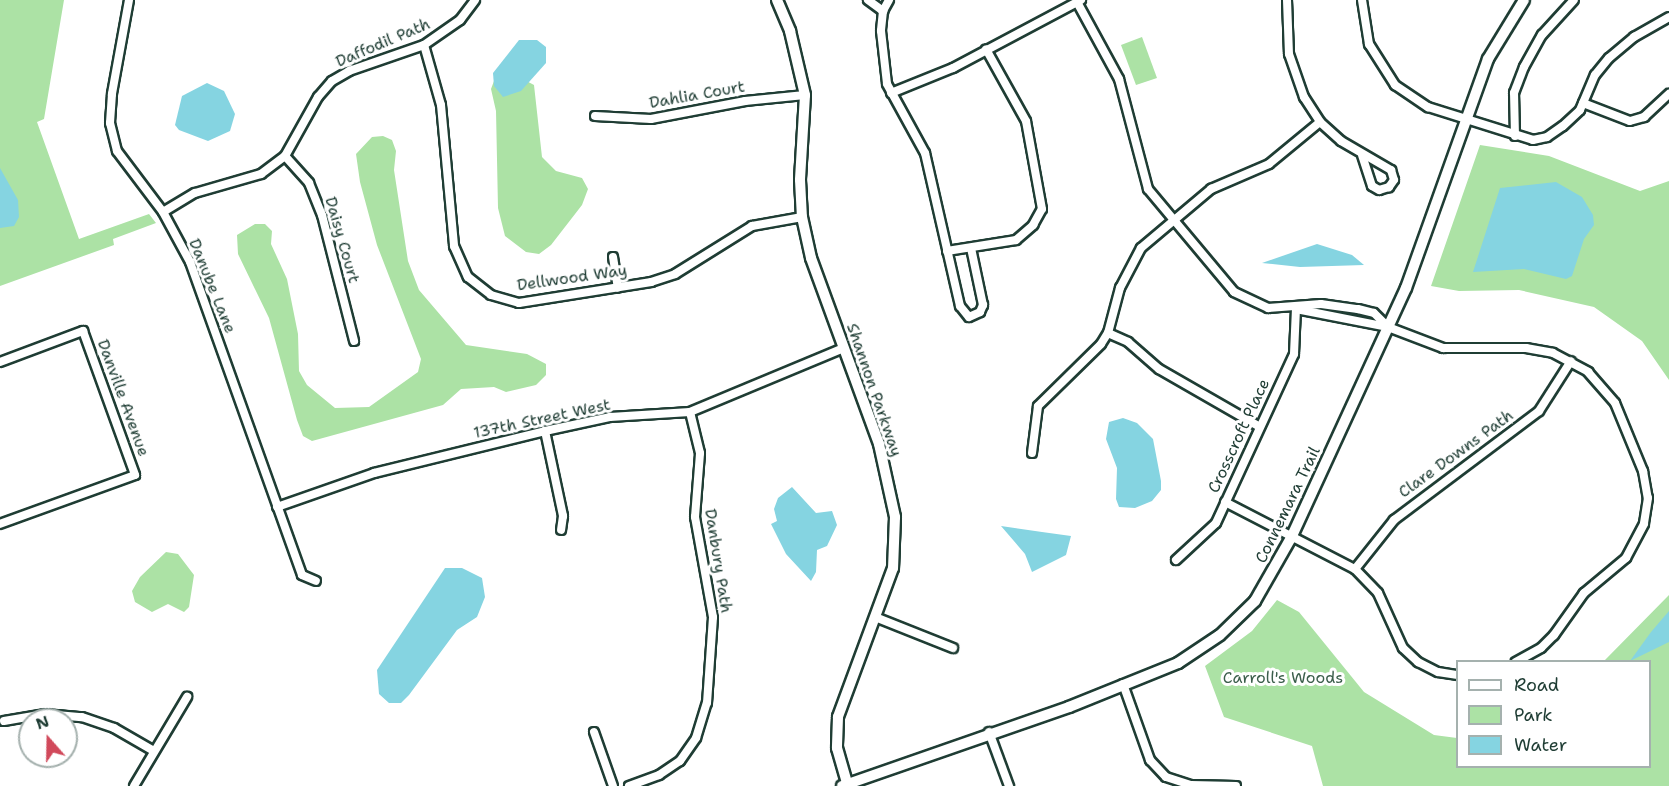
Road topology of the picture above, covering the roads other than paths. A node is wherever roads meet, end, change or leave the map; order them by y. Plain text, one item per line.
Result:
1 (129, 0) edge
2 (475, 0) edge
3 (777, 0) edge
4 (868, 0) edge
5 (889, 0) edge
6 (1287, 0) edge
7 (1362, 0) edge
8 (1524, 0) edge
9 (1574, 0) edge
10 (1079, 1) edge
11 (883, 10) junction
12 (1669, 17) edge
13 (424, 45) junction
14 (986, 49) junction
15 (891, 93) junction
16 (1669, 94) edge
17 (805, 95) junction
18 (1583, 103) junction
19 (595, 116) dead end
20 (1466, 120) junction
21 (1320, 122) junction
22 (1515, 136) junction
23 (285, 156) junction
24 (1362, 156) dead end
25 (163, 212) junction
26 (802, 217) junction
27 (1172, 220) junction
28 (971, 248) junction
29 (947, 251) junction
30 (613, 257) dead end
31 (618, 288) junction
32 (1296, 309) junction
33 (1388, 327) junction
34 (1108, 333) junction
35 (354, 341) dead end
36 (844, 348) junction
37 (1571, 361) junction
38 (0, 362) edge
39 (690, 411) junction
40 (1260, 427) junction
41 (545, 431) junction
42 (1032, 453) dead end
43 (1226, 502) junction
44 (277, 507) junction
45 (0, 524) edge
46 (561, 530) dead end
47 (1291, 538) junction
48 (1176, 560) dead end
49 (1355, 569) junction
50 (315, 582) dead end
51 (875, 617) junction
52 (952, 648) dead end
53 (1520, 660) edge
54 (1456, 675) edge
55 (1123, 684) junction
56 (187, 697) dead end
57 (4, 721) dead end
58 (594, 732) dead end
59 (989, 732) junction
60 (154, 751) junction
61 (846, 785) edge
62 (134, 786) edge
63 (613, 786) edge
64 (629, 786) edge
65 (1009, 786) edge
66 (1236, 786) edge

1 - 25 street, Danube Lane
2 - 13 street, Daffodil Path
3 - 17 street, Shannon Parkway
4 - 11 street
5 - 11 street
6 - 21 street
7 - 20 street
8 - 20 street, Connemara Trail
9 - 22 street
10 - 14 street
10 - 27 street
11 - 15 street
12 - 18 street
13 - 23 street, Daffodil Path
13 - 31 street, Dellwood Way
14 - 15 street
14 - 28 street
15 - 29 street
16 - 18 street
17 - 19 street, Dahlia Court
17 - 26 street, Shannon Parkway
18 - 22 street
20 - 22 street
20 - 33 street, Connemara Trail
21 - 24 street
21 - 27 street
23 - 25 street, Daffodil Path
23 - 35 street, Daisy Court
25 - 44 street, Danube Lane
26 - 31 street, Dellwood Way
26 - 36 street, Shannon Parkway
27 - 32 street
27 - 34 street
28 - 29 street
28 - 29 street
30 - 31 street
32 - 33 street
32 - 40 street, Crosscroft Place
33 - 37 street
33 - 47 street, Connemara Trail
34 - 40 street
34 - 42 street
36 - 39 street, 137th Street West
36 - 51 street, Shannon Parkway
37 - 49 street, Clare Downs Path
37 - 53 street
38 - 45 street, Danville Avenue
39 - 41 street, 137th Street West
39 - 64 street, Danbury Path
40 - 43 street, Crosscroft Place
41 - 44 street, 137th Street West
41 - 46 street
43 - 47 street
43 - 48 street, Crosscroft Place
44 - 50 street, Danube Lane
47 - 49 street
47 - 55 street, Connemara Trail
49 - 54 street
51 - 52 street
51 - 61 street, Shannon Parkway
55 - 59 street, Connemara Trail
55 - 66 street
56 - 60 street
57 - 60 street
58 - 63 street
59 - 61 street, Connemara Trail
59 - 65 street
60 - 62 street

